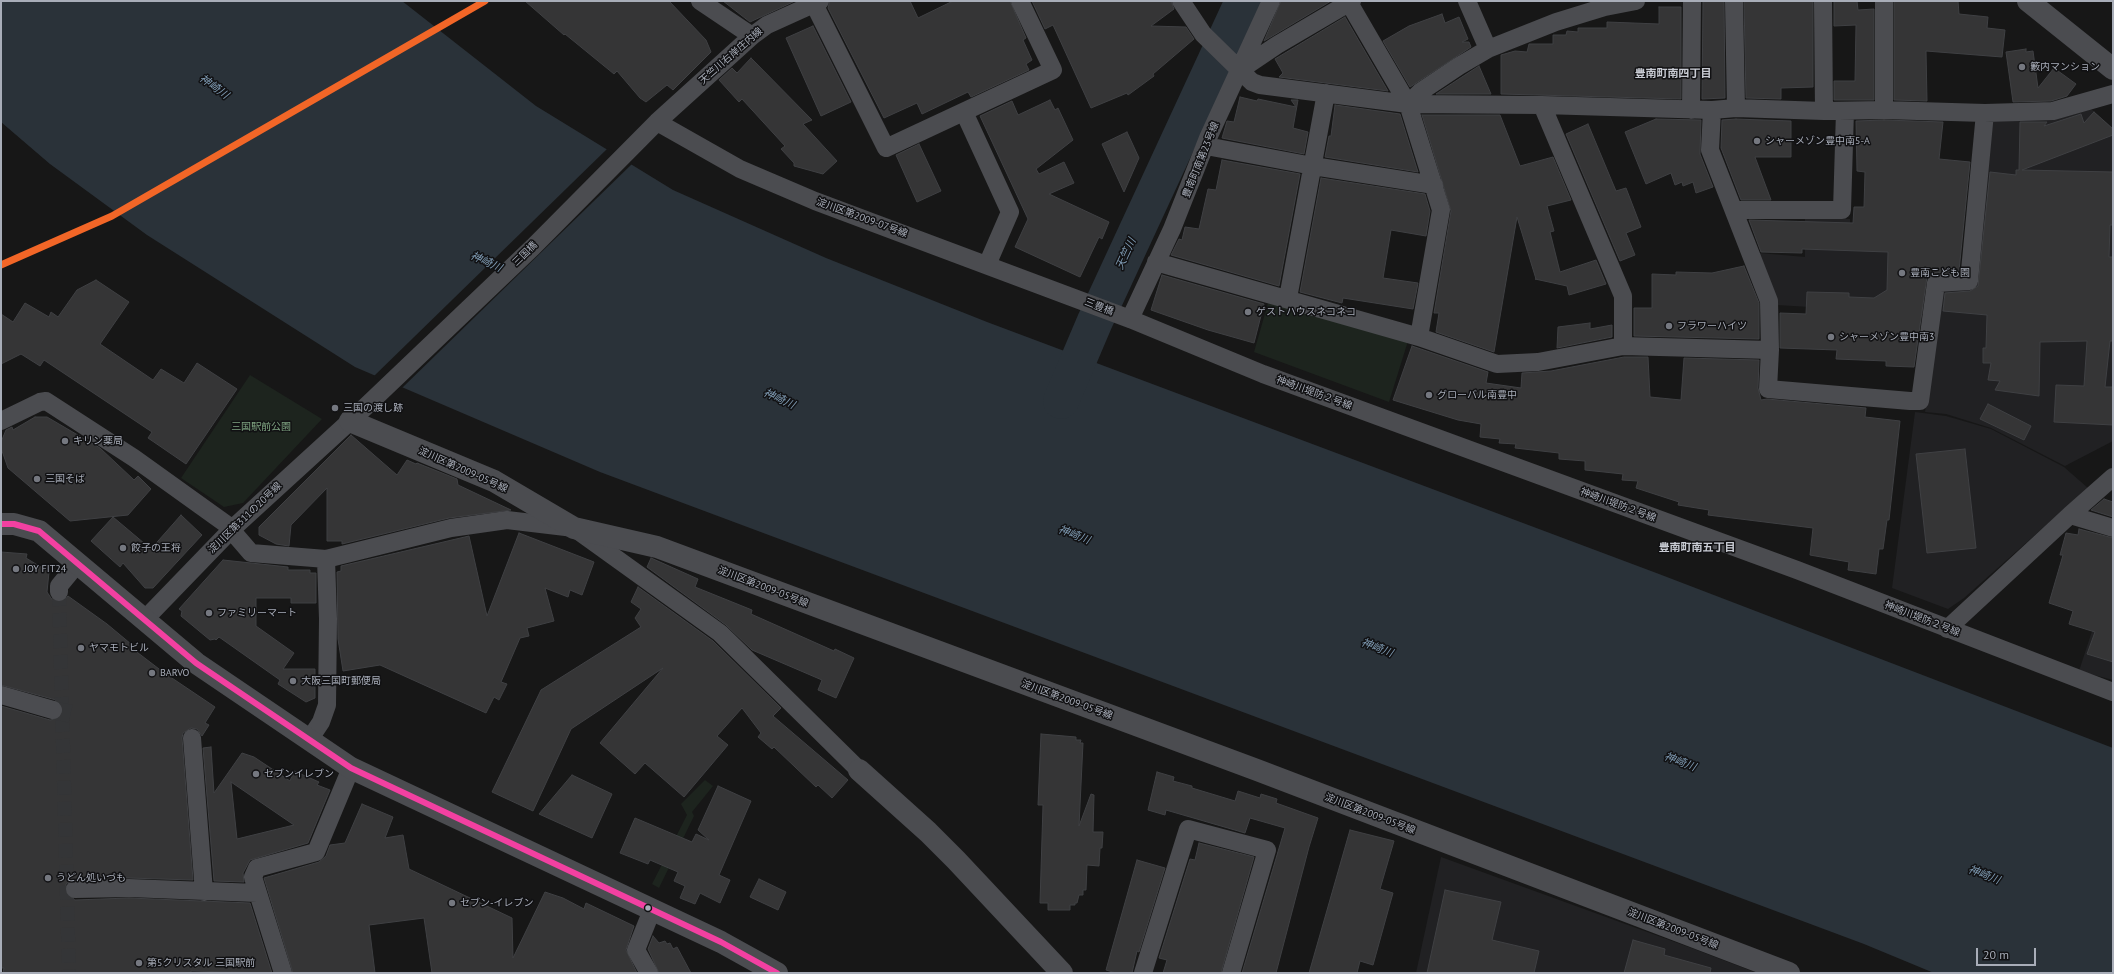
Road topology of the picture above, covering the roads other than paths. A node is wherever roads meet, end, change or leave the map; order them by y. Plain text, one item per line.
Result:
1 (700, 1) edge
2 (1020, 1) edge
3 (1180, 1) edge
4 (1271, 1) edge
5 (1468, 1) edge
6 (1636, 1) edge
7 (1692, 1) edge
8 (1734, 1) edge
9 (1823, 1) edge
10 (1884, 1) edge
11 (2028, 1) edge
12 (817, 2) edge
13 (1350, 2) edge
14 (752, 36) junction
15 (1488, 49) junction
16 (1238, 68) junction
17 (2113, 69) edge
18 (1326, 93) junction
19 (2113, 94) edge
20 (1408, 104) junction
21 (1542, 105) junction
22 (1736, 108) junction
23 (1692, 110) junction
24 (1712, 110) junction
25 (1884, 110) junction
26 (1824, 111) junction
27 (1845, 111) junction
28 (964, 112) junction
29 (1985, 113) junction
30 (656, 124) junction
31 (1206, 146) junction
32 (1313, 166) junction
33 (1434, 185) junction
34 (1734, 210) junction
35 (1156, 262) junction
36 (986, 265) junction
37 (1074, 297) joint
38 (1288, 298) junction
39 (1127, 318) junction
40 (1419, 337) junction
41 (1623, 346) junction
42 (1770, 350) junction
43 (355, 416) junction
44 (1, 421) edge
45 (2113, 477) edge
46 (2070, 515) junction
47 (1, 524) edge
48 (574, 528) junction
49 (2113, 528) edge
50 (232, 529) junction
51 (326, 559) junction
52 (78, 564) junction
53 (59, 592) tunnel mouth
54 (144, 620) junction
55 (1947, 629) junction
56 (2113, 692) edge
57 (1, 695) edge
58 (53, 710) tunnel mouth
59 (192, 738) dead end
60 (309, 740) junction
61 (351, 768) junction
62 (859, 770) joint
63 (75, 889) dead end
64 (204, 892) junction
65 (258, 893) junction
66 (652, 910) junction
67 (283, 973) edge
68 (649, 973) edge
69 (777, 973) edge
70 (1062, 973) edge
71 (1143, 973) edge
72 (1231, 973) edge
73 (1789, 973) edge

1 - 14 street
2 - 28 street
3 - 16 street
4 - 16 street, 豊南町南第23号線
5 - 15 street
6 - 15 street
7 - 23 street
8 - 22 street
9 - 26 street
10 - 25 street
11 - 17 street
12 - 14 street, 天竺川右岸庄内線
12 - 28 street
13 - 16 street
13 - 20 street
14 - 30 street, 天竺川右岸庄内線
15 - 20 street
16 - 18 street
16 - 31 street, 豊南町南第23号線
18 - 20 street
18 - 32 street
19 - 29 street
20 - 21 street
20 - 33 street
21 - 23 street
21 - 41 street
22 - 24 street
22 - 26 street
23 - 24 street
24 - 34 street
25 - 27 street
25 - 29 street
26 - 27 street
27 - 34 street
28 - 36 street
29 - 42 street
30 - 36 street, 淀川区第2009-07号線
30 - 43 street, 三国橋
31 - 32 street
31 - 35 street, 豊南町南第23号線
32 - 33 street
32 - 38 street
33 - 40 street
34 - 42 street
35 - 38 street
35 - 39 street, 豊南町南第23号線
36 - 37 street, 淀川区第2009-07号線
37 - 39 street, 三豊橋
38 - 40 street
39 - 55 street, 神崎川堤防２号線
40 - 41 street
41 - 42 street
43 - 48 street, 淀川区第2009-05号線
43 - 50 street, 淀川区第311の20号線
44 - 50 street
45 - 46 street
46 - 49 street
46 - 55 street
47 - 52 street
48 - 51 street
48 - 62 street
48 - 73 street, 淀川区第2009-05号線
50 - 51 street
50 - 54 street, 淀川区第311の20号線
51 - 60 street
52 - 53 street
52 - 54 street
54 - 60 street
55 - 56 street, 神崎川堤防２号線
57 - 58 street
59 - 64 street
60 - 61 street
61 - 65 street
61 - 66 street
62 - 70 street
63 - 64 street
64 - 65 street
65 - 67 street
66 - 68 street
66 - 69 street
71 - 72 street

